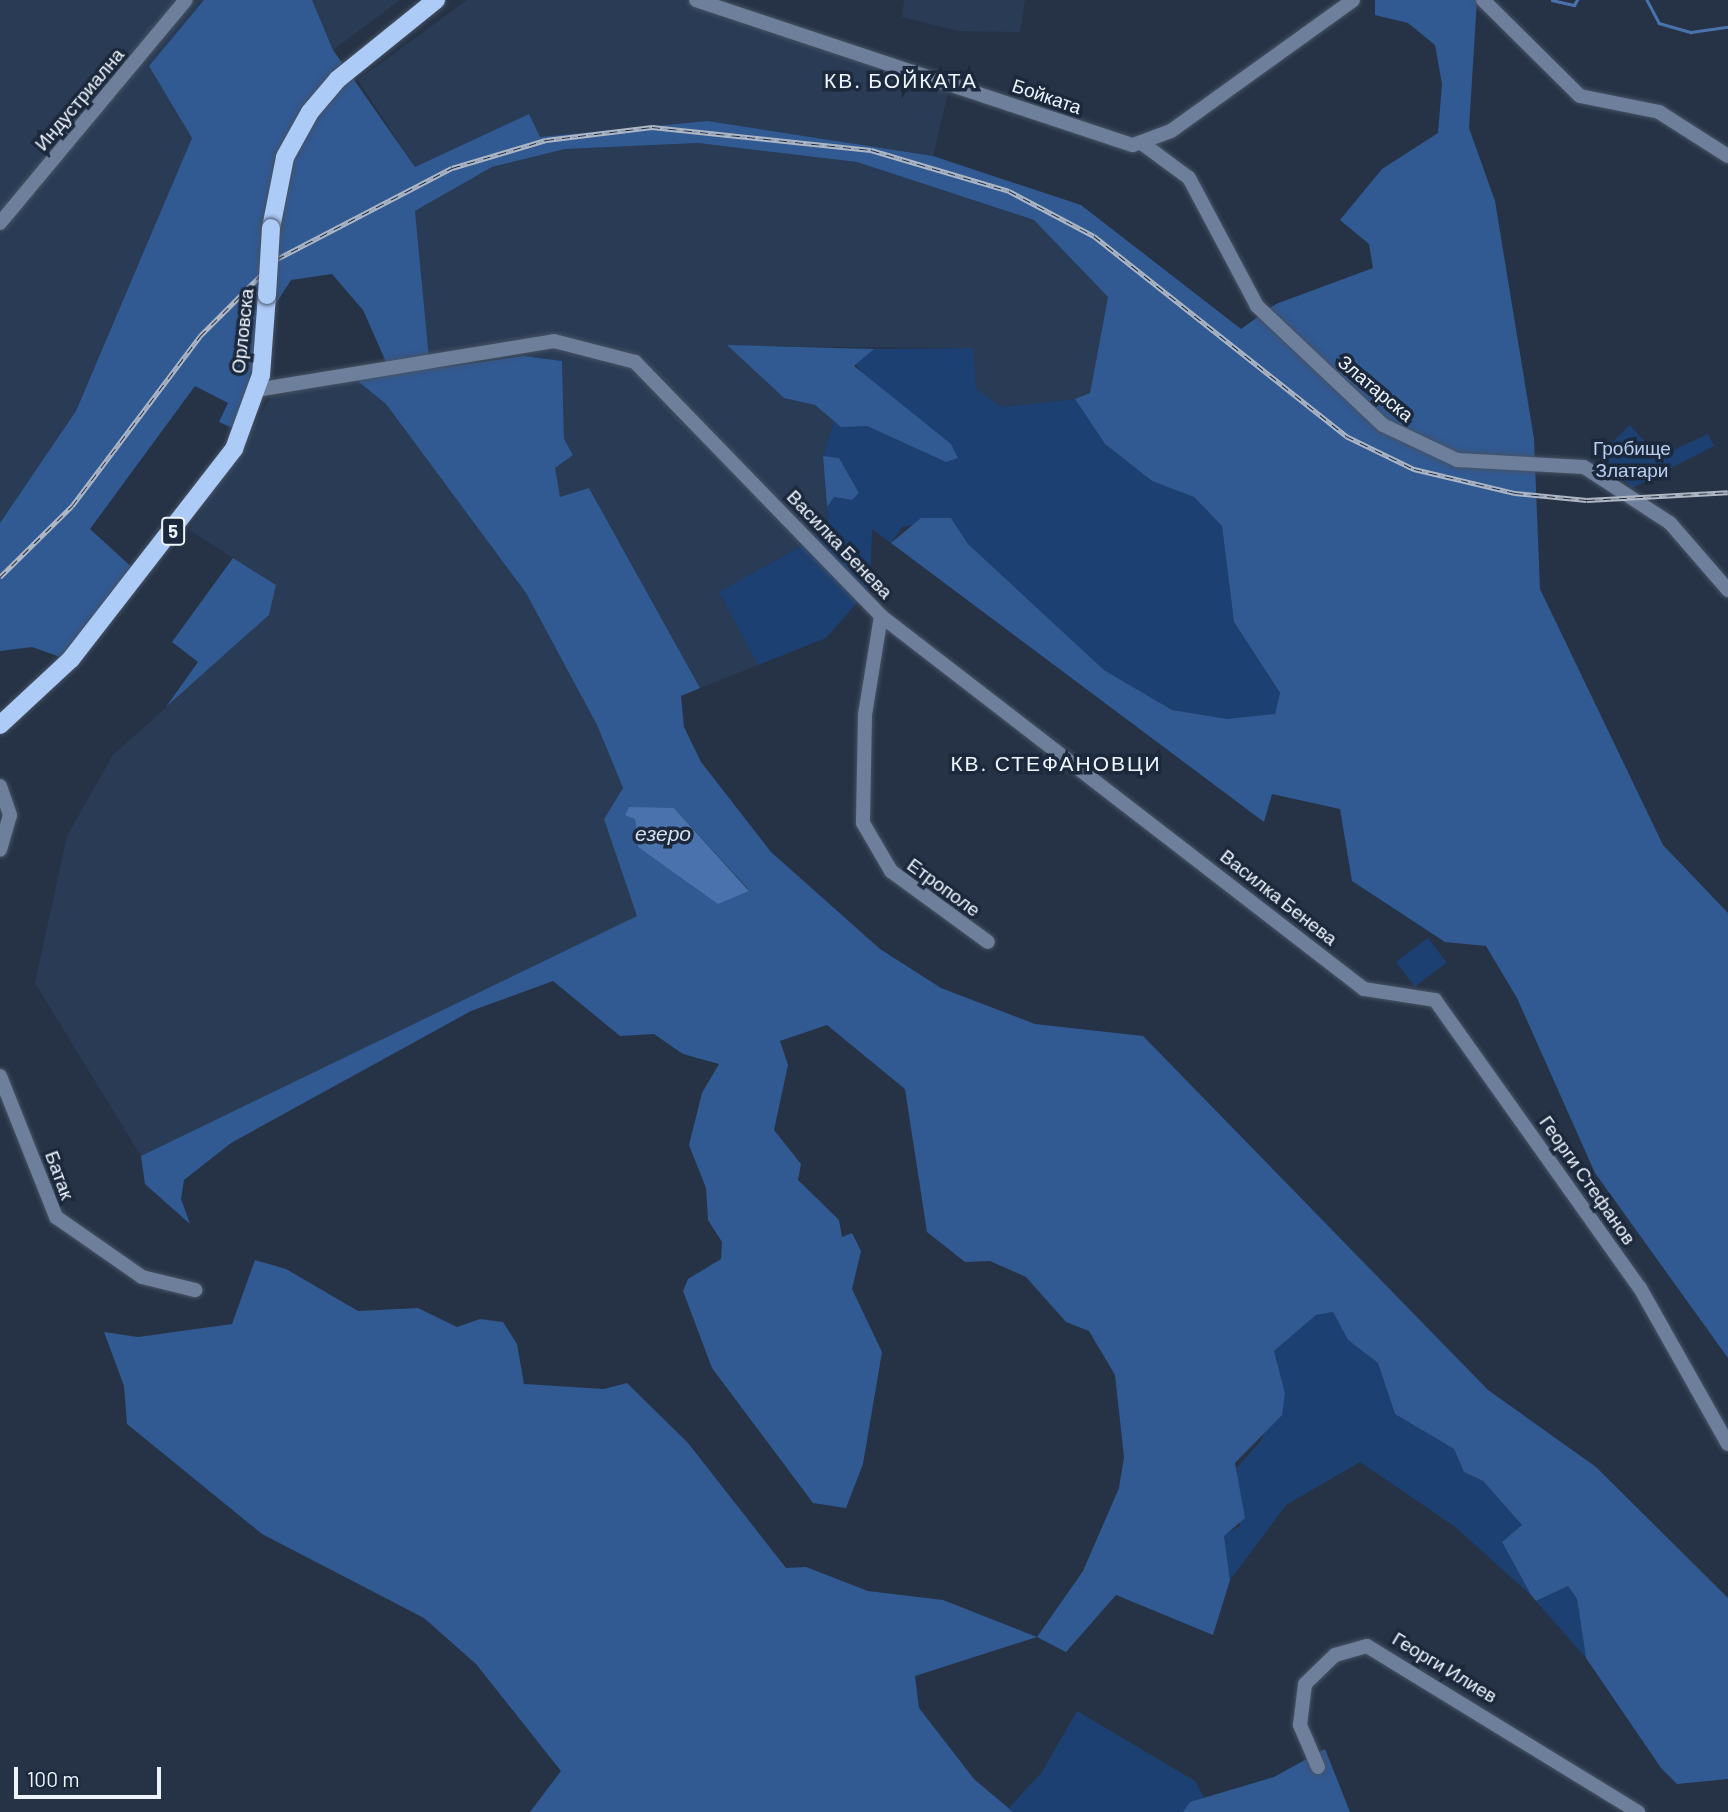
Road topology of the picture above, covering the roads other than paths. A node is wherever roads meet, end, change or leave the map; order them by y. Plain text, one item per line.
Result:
1 (186, 0) edge
2 (436, 0) edge
3 (696, 0) edge
4 (1353, 0) edge
5 (1483, 0) edge
6 (1143, 144) junction
7 (1728, 156) edge
8 (0, 223) edge
9 (256, 390) junction
10 (1728, 590) edge
11 (881, 616) junction
12 (0, 725) edge
13 (0, 786) edge
14 (0, 850) edge
15 (988, 942) dead end
16 (1374, 993) joint
17 (0, 1076) edge
18 (195, 1290) dead end
19 (1728, 1444) edge
20 (1318, 1767) dead end
21 (1639, 1812) edge

1 - 8 street, Индустриална
2 - 9 main road, Орловска / 5, bridge
3 - 6 street, Бойката
4 - 6 street
5 - 7 street
6 - 10 street, Златарска
9 - 11 street, Василка Бенева
9 - 12 main road, Орловска / 5
11 - 15 street, Етрополе
11 - 16 street, Василка Бенева
13 - 14 street
16 - 19 street, Георги Стефанов
17 - 18 street, Батак
20 - 21 street, Георги Илиев

